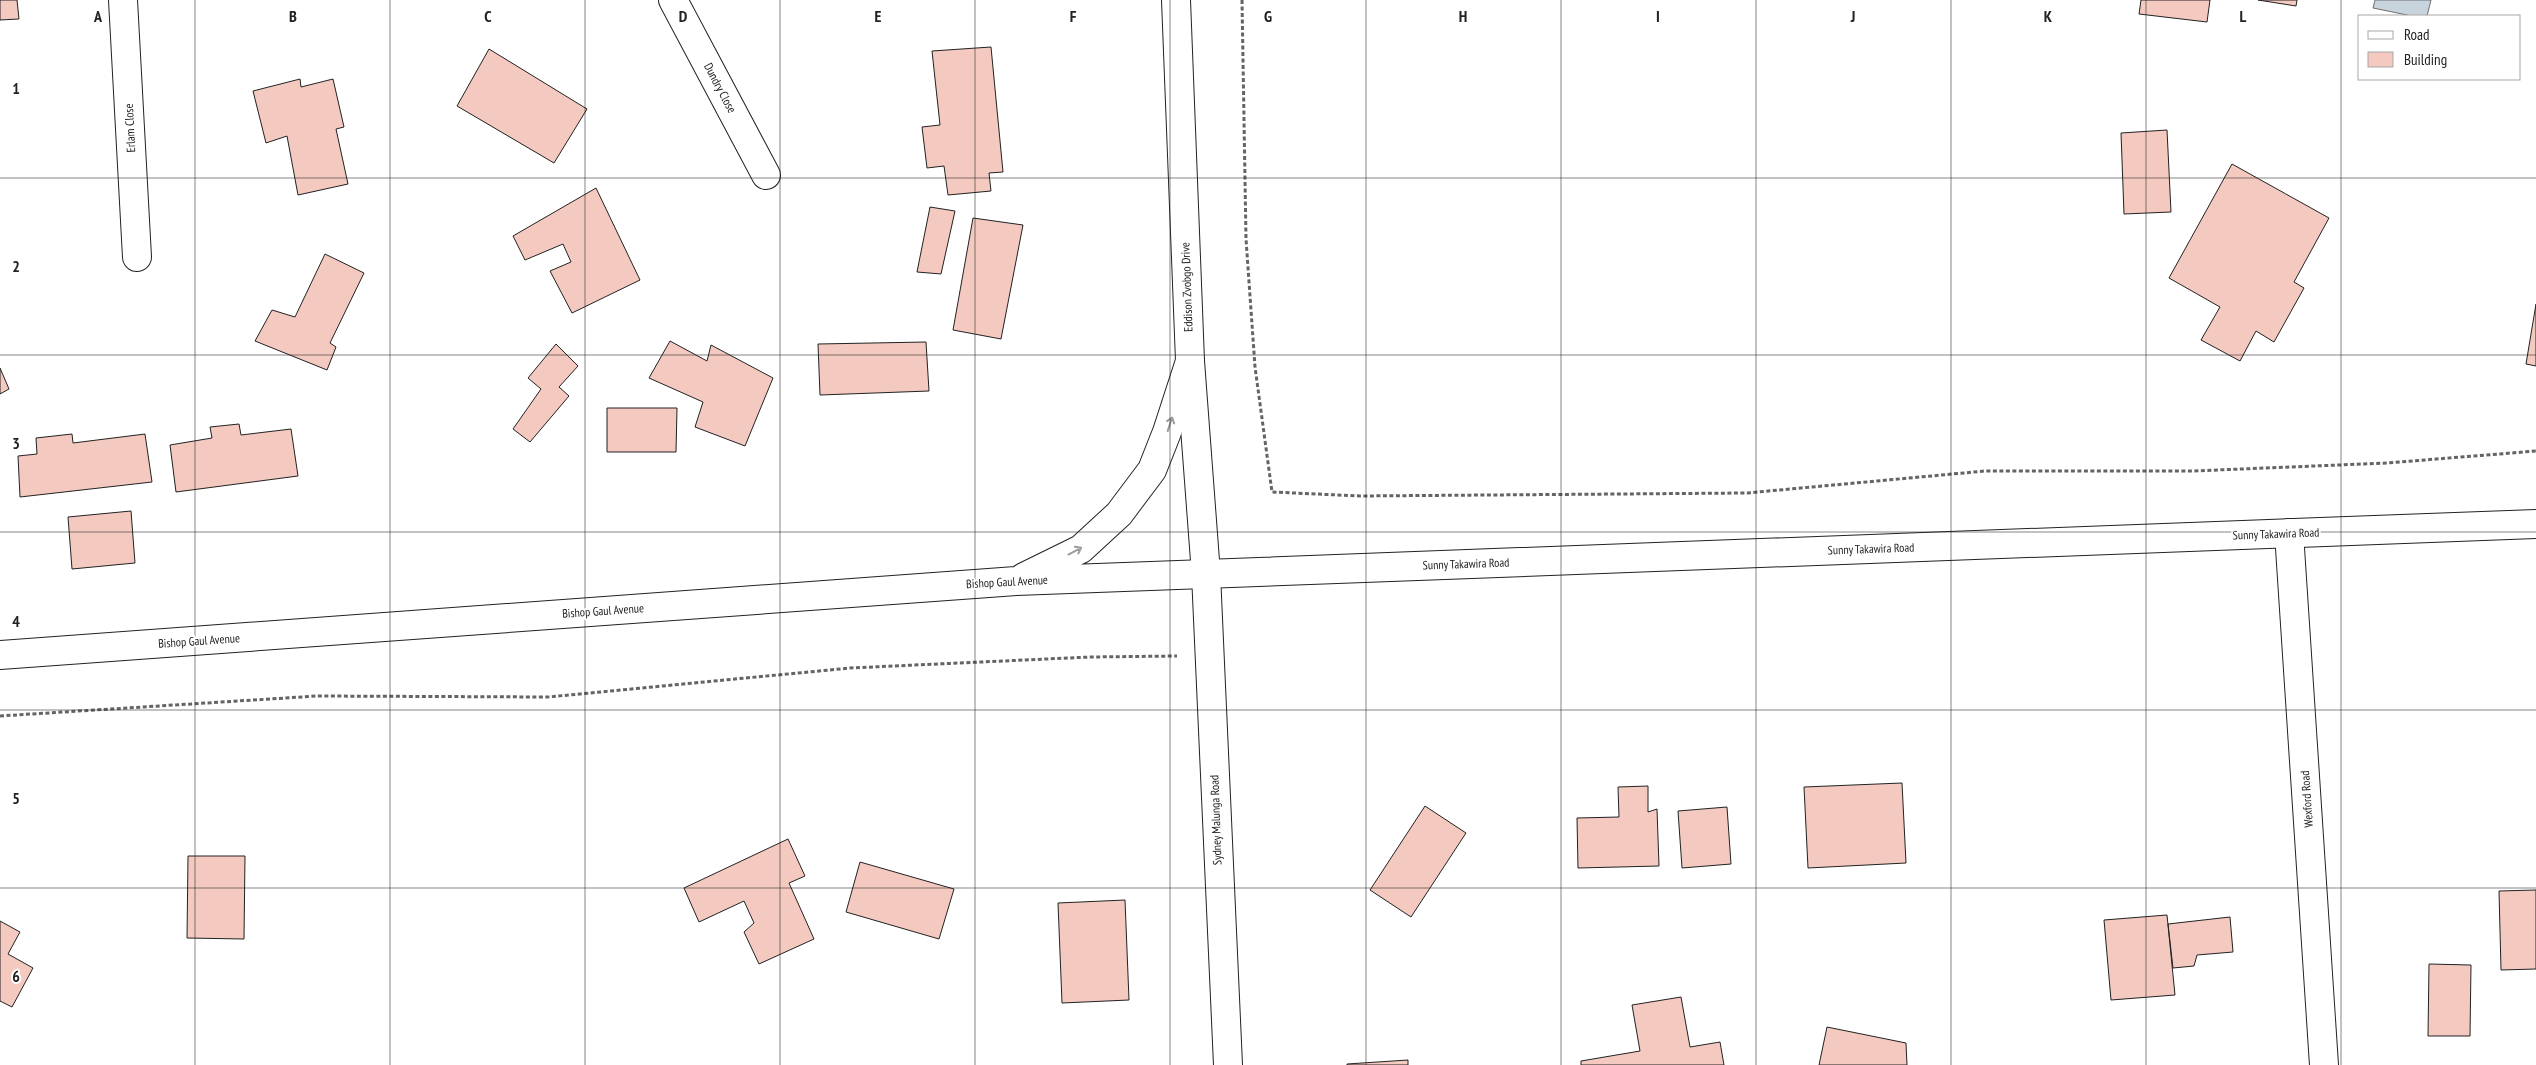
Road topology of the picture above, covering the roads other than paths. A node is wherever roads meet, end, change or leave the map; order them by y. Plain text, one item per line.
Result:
1 (123, 0) edge
2 (673, 0) edge
3 (1176, 0) edge
4 (766, 175) dead end
5 (137, 257) dead end
6 (1190, 361) junction
7 (2536, 524) edge
8 (2289, 533) junction
9 (1206, 574) junction
10 (1016, 581) junction
11 (0, 655) edge
12 (1228, 1065) edge
13 (2324, 1065) edge

1 - 5 main road, Erlam Close
2 - 4 main road, Dundry Close
3 - 6 main road, Eddison Zvobgo Drive
6 - 9 main road, Eddison Zvobgo Drive
10 -> 6 main road
7 - 8 main road, Sunny Takawira Road
8 - 9 main road, Sunny Takawira Road
8 - 13 main road, Wexford Road
9 - 10 main road, Bishop Gaul Avenue
9 - 12 main road, Sydney Malunga Road
10 - 11 main road, Bishop Gaul Avenue

